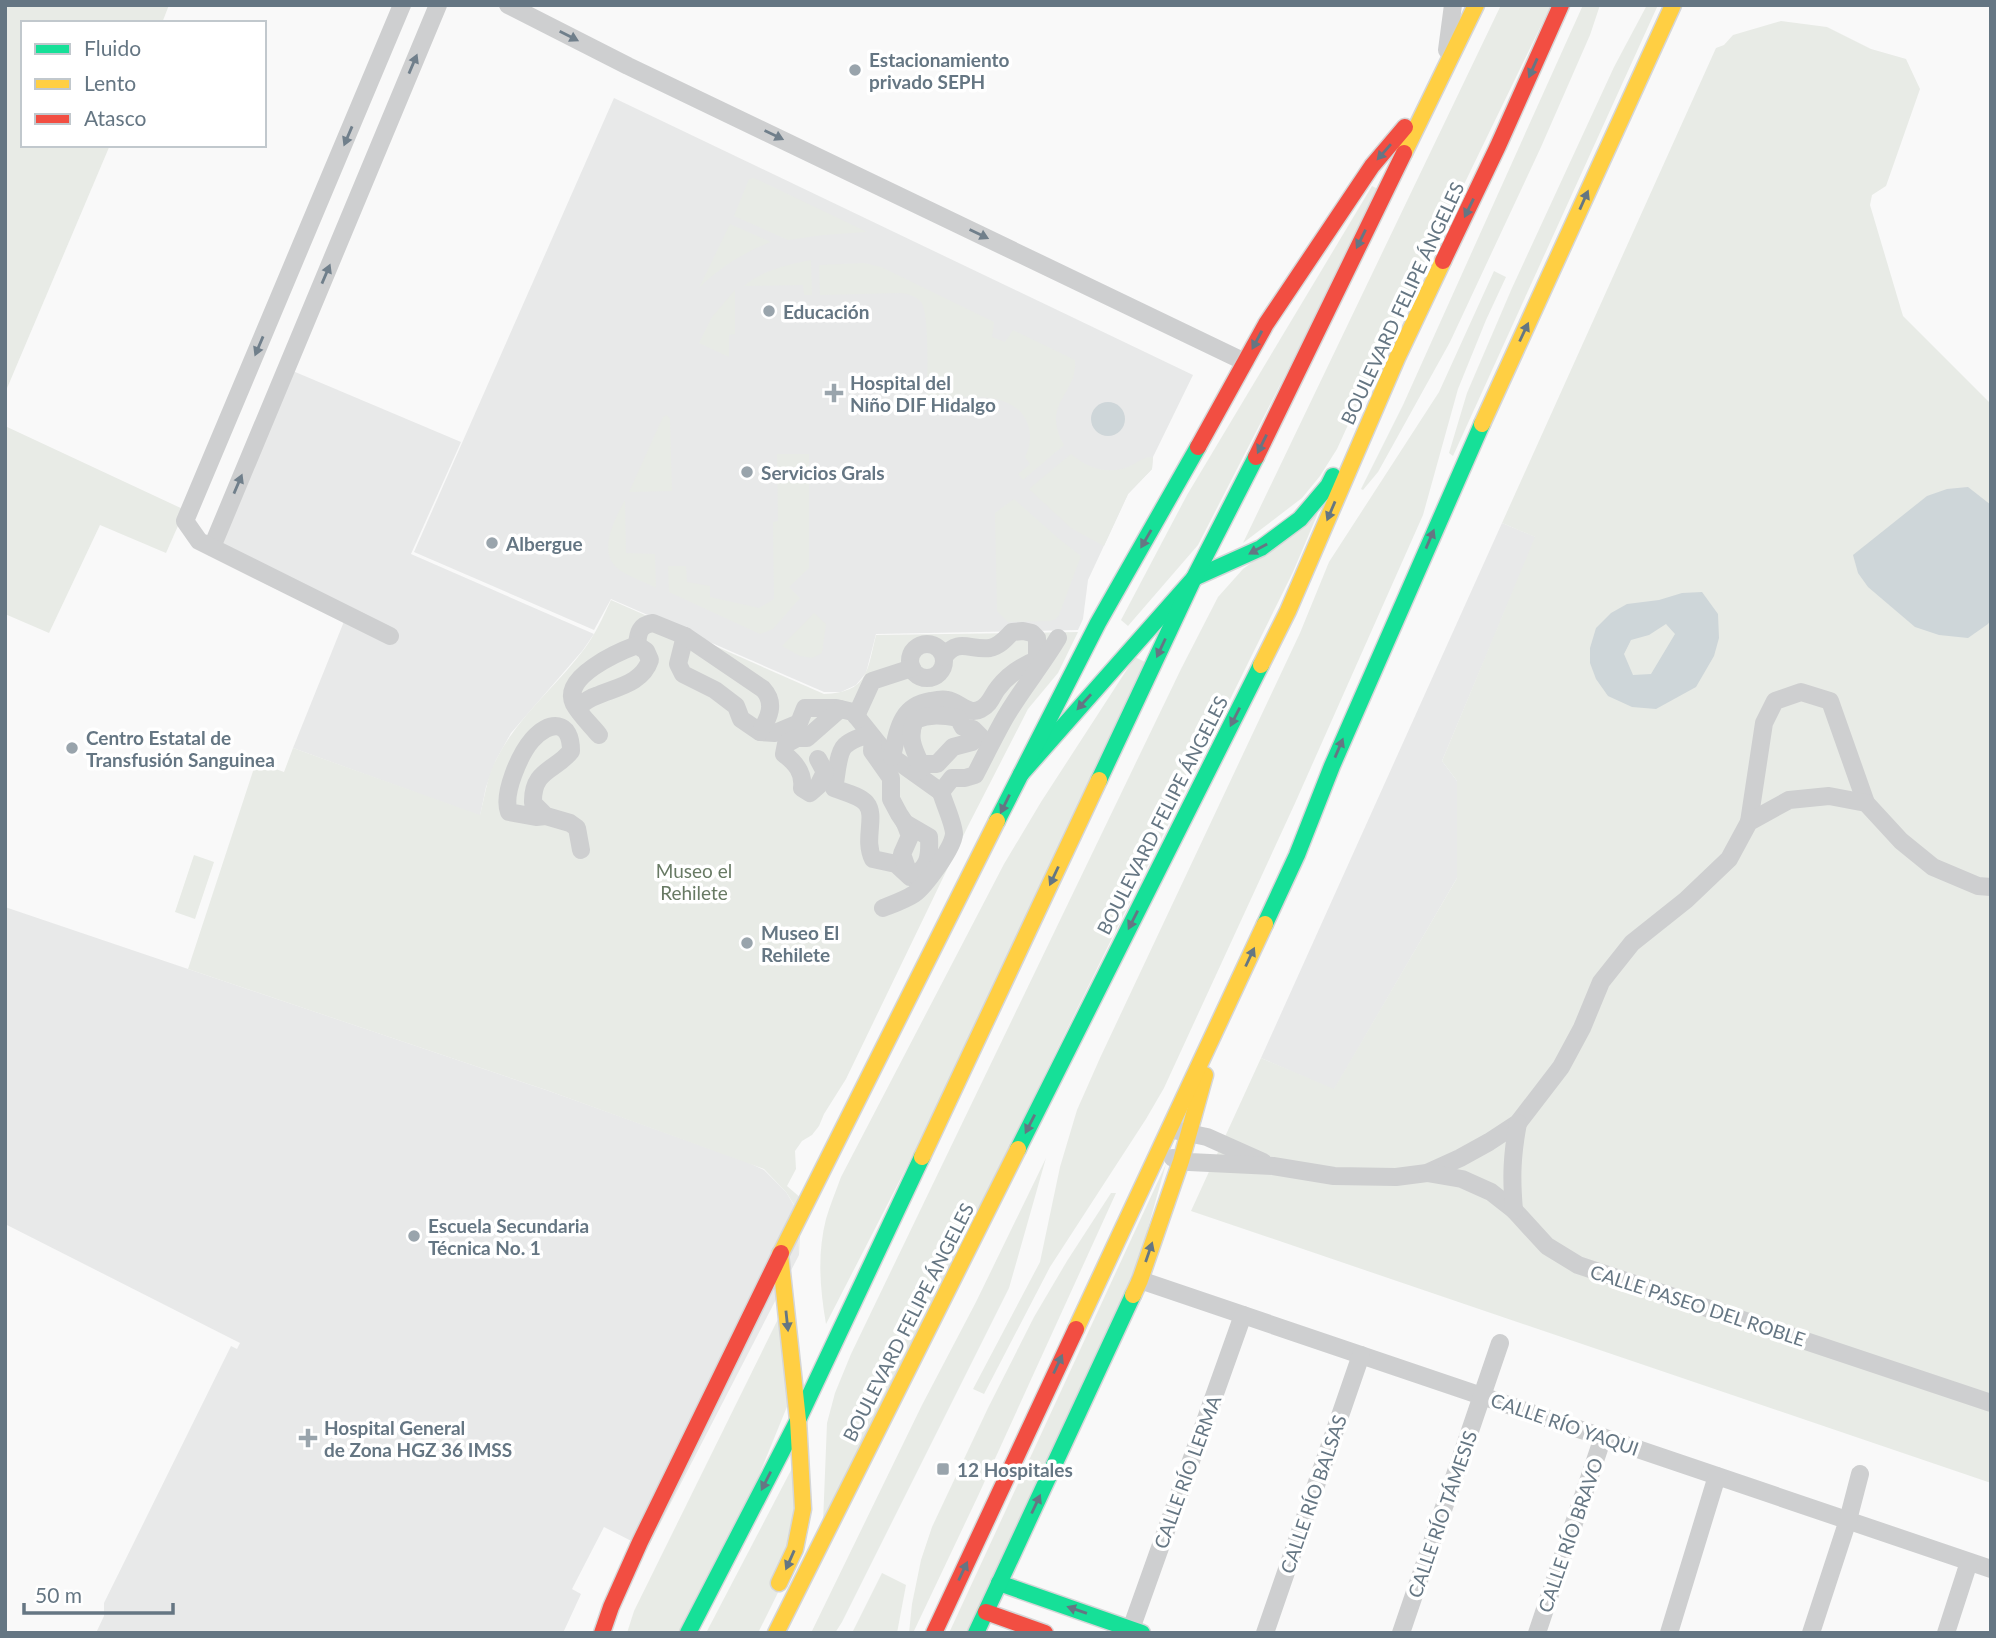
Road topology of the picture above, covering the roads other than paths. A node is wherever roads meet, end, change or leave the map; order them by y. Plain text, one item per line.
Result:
1 (402, 5) edge
2 (438, 5) edge
3 (508, 5) edge
4 (1453, 5) edge
5 (1476, 5) edge
6 (1561, 5) edge
7 (1674, 5) edge
8 (1445, 68) junction
9 (1429, 100) junction
10 (336, 165) junction
11 (365, 180) junction
12 (1397, 359) junction
13 (1245, 362) junction
14 (212, 547) junction
15 (1194, 578) junction
16 (390, 636) dead end
17 (685, 636) junction
18 (1058, 638) dead end
19 (637, 645) junction
20 (577, 708) junction
21 (848, 713) junction
22 (760, 732) junction
23 (569, 734) junction
24 (871, 736) junction
25 (892, 757) junction
26 (818, 759) dead end
27 (1021, 774) junction
28 (941, 792) junction
29 (1866, 803) junction
30 (539, 821) junction
31 (1749, 822) junction
32 (905, 824) junction
33 (581, 850) dead end
34 (910, 877) junction
35 (1991, 887) edge
36 (883, 908) dead end
37 (1222, 1019) junction
38 (1518, 1122) junction
39 (1169, 1130) junction
40 (1189, 1132) junction
41 (1158, 1154) junction
42 (1181, 1161) junction
43 (1273, 1166) junction
44 (1427, 1173) junction
45 (1514, 1210) junction
46 (780, 1254) junction
47 (1140, 1280) junction
48 (1244, 1315) junction
49 (1500, 1343) dead end
50 (1361, 1355) junction
51 (1483, 1396) junction
52 (1991, 1403) edge
53 (798, 1420) junction
54 (1603, 1437) junction
55 (1860, 1474) dead end
56 (1717, 1476) junction
57 (1848, 1520) junction
58 (1969, 1562) junction
59 (1991, 1569) edge
60 (999, 1583) junction
61 (773, 1597) dead end
62 (611, 1607) joint
63 (986, 1612) junction
64 (1137, 1631) edge
65 (600, 1633) edge
66 (688, 1633) edge
67 (776, 1633) edge
68 (934, 1633) edge
69 (976, 1633) edge
70 (1045, 1633) edge
71 (1265, 1633) edge
72 (1401, 1633) edge
73 (1537, 1633) edge
74 (1669, 1633) edge
75 (1811, 1633) edge
76 (1946, 1633) edge

1 -> 10 street
11 -> 2 street
3 -> 13 street
4 - 8 street
5 - 8 main road
6 -> 12 main road, BOULEVARD FELIPE ÁNGELES
37 -> 7 main road
8 - 9 main road
9 -> 13 main road
9 -> 15 main road
10 - 11 street
10 -> 14 street
14 -> 11 street
12 -> 15 main road
12 -> 67 main road, BOULEVARD FELIPE ÁNGELES
13 -> 27 main road
14 - 16 street
15 -> 27 main road
15 -> 53 main road
17 - 19 street
17 - 22 street
17 - 22 street
18 - 28 street
19 - 20 street
19 - 20 street
20 - 23 street
21 - 22 street
21 - 24 street
21 - 25 street
21 - 26 street
23 - 30 street
23 - 30 street
24 - 25 street
24 - 32 street
24 - 34 street
25 - 28 street
27 -> 46 main road
28 - 36 street
29 - 31 street
29 - 31 street
29 - 35 street
30 - 33 street
31 - 38 street
32 - 34 street
32 - 34 street
37 - 39 main road
37 - 40 main road
38 - 44 street
38 - 45 street
39 - 40 street
39 - 41 main road
40 - 42 main road
40 - 43 street
41 - 42 street
68 -> 41 main road
42 - 43 street
47 -> 42 main road
43 - 44 street
44 - 45 street, CALLE PASEO DEL ROBLE
45 - 52 street, CALLE PASEO DEL ROBLE
46 -> 53 main road
46 - 62 main road
47 - 48 street, CALLE RÍO YAQUI
60 -> 47 main road
48 - 50 street, CALLE RÍO YAQUI
48 - 64 street, CALLE RÍO LERMA
49 - 51 street, CALLE RÍO TÁMESIS
50 - 51 street, CALLE RÍO YAQUI
50 - 71 street, CALLE RÍO BALSAS
51 - 54 street, CALLE RÍO YAQUI
51 - 72 street, CALLE RÍO TÁMESIS
53 -> 61 main road
53 -> 66 main road
54 - 56 street, CALLE RÍO YAQUI
54 - 73 street, CALLE RÍO BRAVO
55 - 57 street
56 - 57 street, CALLE RÍO YAQUI
56 - 74 street
57 - 58 street, CALLE RÍO YAQUI
57 - 75 street
58 - 59 street, CALLE RÍO YAQUI
58 - 76 street
60 - 63 main road
64 -> 60 main road
62 - 65 street
63 - 69 main road
63 - 70 main road

